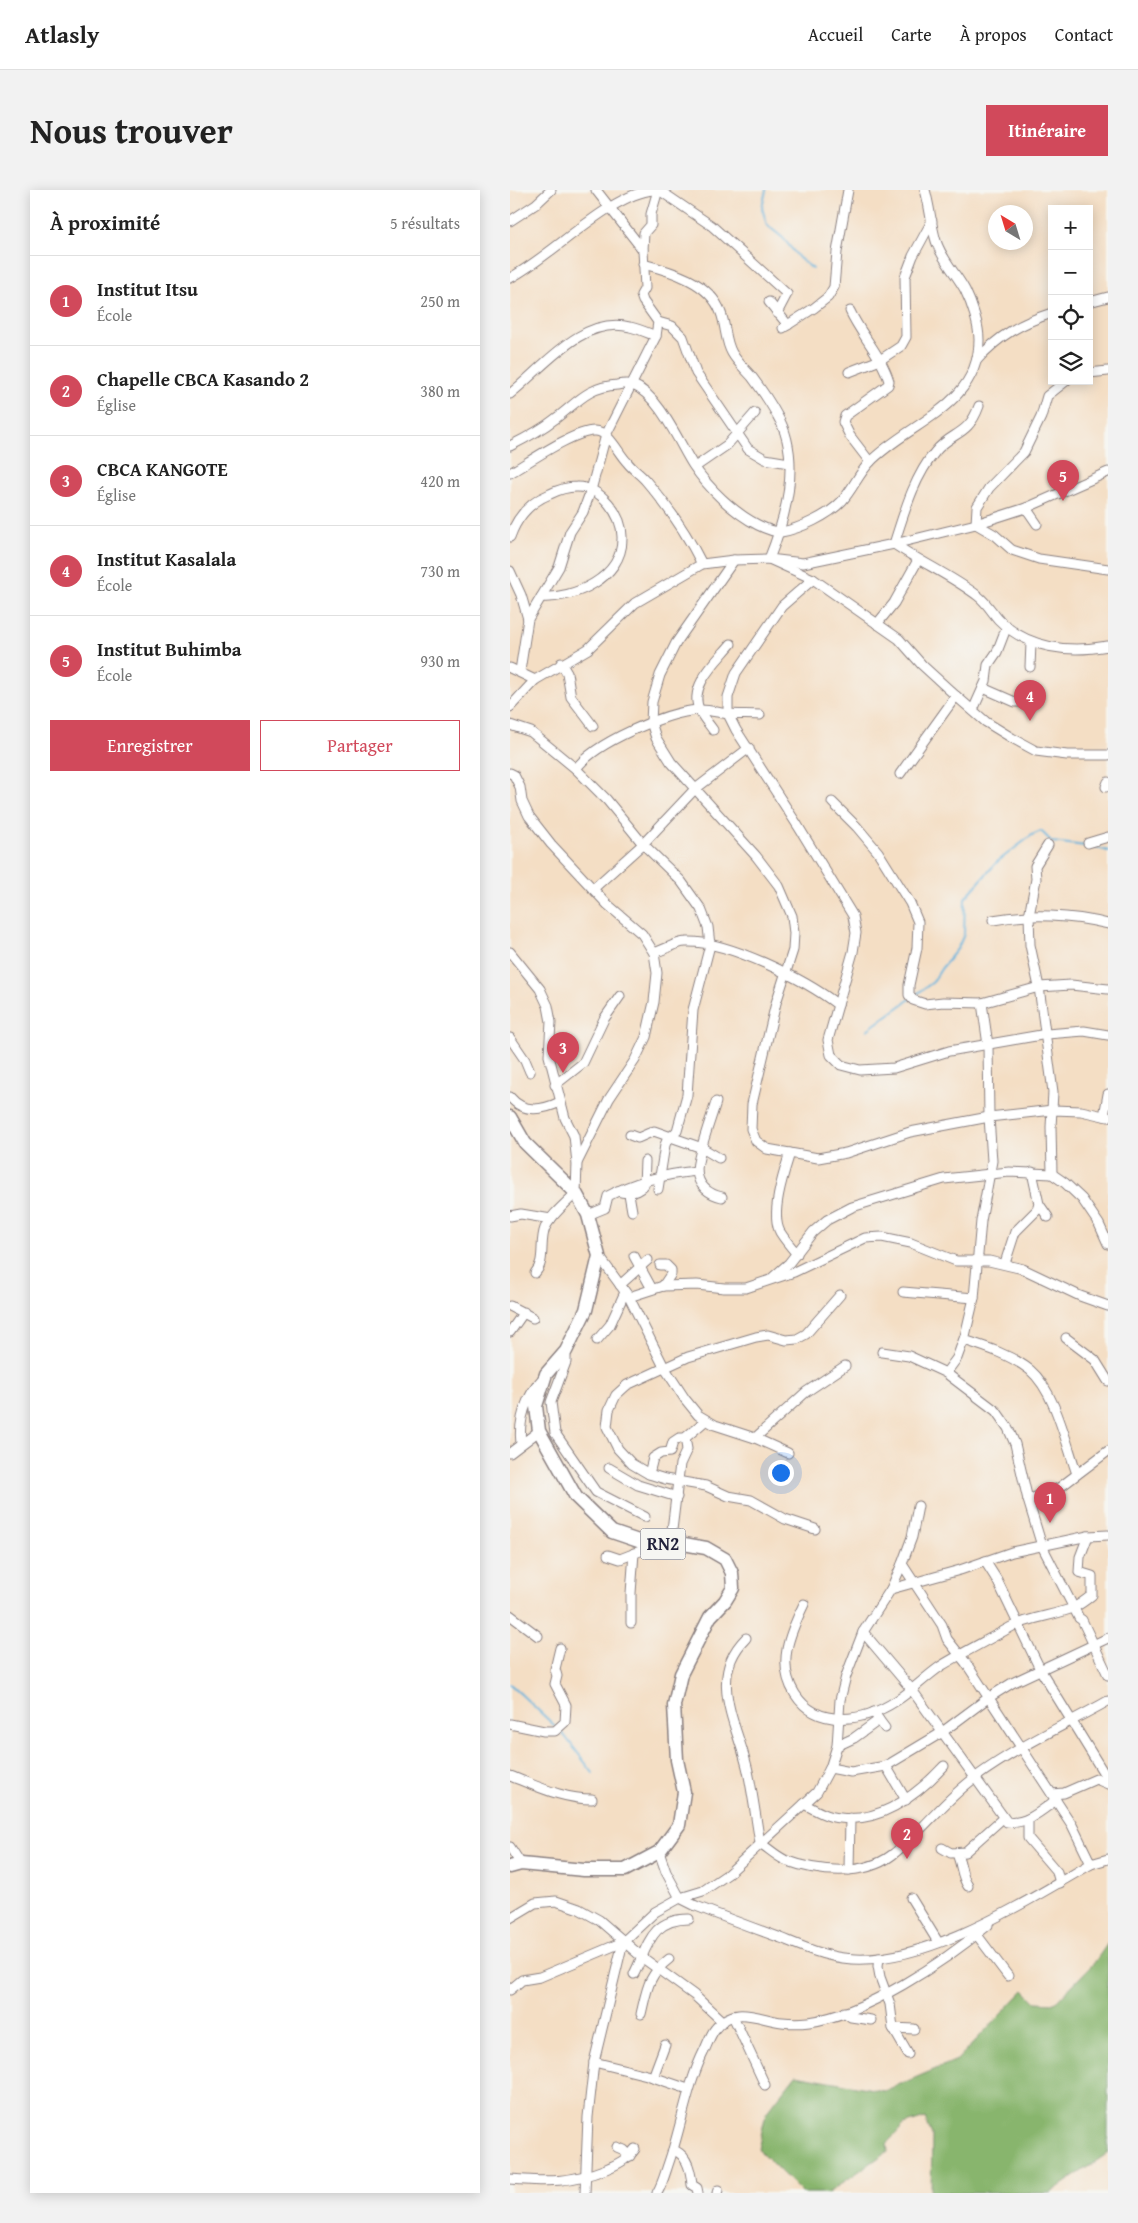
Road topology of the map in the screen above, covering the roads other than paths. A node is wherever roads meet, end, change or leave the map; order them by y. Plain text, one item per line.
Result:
1 (551, 190) edge
2 (596, 190) edge
3 (654, 190) edge
4 (659, 190) edge
5 (848, 190) edge
6 (925, 190) edge
7 (609, 208) junction
8 (932, 220) junction
9 (510, 221) edge
10 (643, 250) junction
11 (643, 264) junction
12 (510, 278) edge
13 (1108, 297) edge
14 (1093, 301) edge
15 (769, 302) dead end
16 (850, 311) dead end
17 (777, 313) junction
18 (1048, 314) edge
19 (658, 322) junction
20 (656, 336) junction
21 (880, 360) junction
22 (976, 360) junction
23 (1108, 371) edge
24 (849, 372) dead end
25 (1093, 373) edge
26 (632, 385) junction
27 (1061, 385) edge
28 (510, 394) edge
29 (979, 406) dead end
30 (755, 413) dead end
31 (606, 434) junction
32 (736, 434) junction
33 (510, 446) edge
34 (870, 462) junction
35 (789, 463) junction
36 (695, 467) junction
37 (1108, 472) edge
38 (510, 473) edge
39 (591, 490) junction
40 (1026, 508) junction
41 (976, 524) junction
42 (1037, 524) dead end
43 (780, 532) junction
44 (510, 537) edge
45 (894, 544) junction
46 (769, 559) junction
47 (734, 560) junction
48 (918, 560) junction
49 (702, 564) junction
50 (1108, 569) edge
51 (510, 571) edge
52 (813, 578) junction
53 (541, 597) junction
54 (528, 619) junction
55 (877, 624) junction
56 (1007, 626) junction
57 (1031, 643) junction
58 (730, 644) dead end
59 (1108, 646) edge
60 (562, 663) junction
61 (1030, 667) dead end
62 (510, 668) edge
63 (520, 671) junction
64 (535, 680) junction
65 (983, 688) junction
66 (956, 696) junction
67 (1024, 702) dead end
68 (510, 707) edge
69 (699, 710) junction
70 (973, 710) junction
71 (728, 714) junction
72 (760, 714) dead end
73 (651, 722) junction
74 (510, 725) edge
75 (593, 726) dead end
76 (713, 730) dead end
77 (749, 748) junction
78 (1108, 755) edge
79 (576, 769) junction
80 (510, 773) edge
81 (900, 774) dead end
82 (694, 790) junction
83 (832, 802) dead end
84 (1108, 837) edge
85 (1088, 843) dead end
86 (644, 844) junction
87 (1048, 845) dead end
88 (593, 889) junction
89 (1030, 916) junction
90 (993, 920) dead end
91 (1108, 924) edge
92 (710, 945) junction
93 (510, 952) edge
94 (654, 953) junction
95 (785, 972) junction
96 (1039, 987) junction
97 (1108, 989) edge
98 (620, 996) dead end
99 (982, 1003) junction
100 (838, 1005) junction
101 (1046, 1034) junction
102 (1108, 1035) edge
103 (510, 1038) edge
104 (988, 1044) junction
105 (530, 1072) dead end
106 (555, 1085) junction
107 (1108, 1094) edge
108 (510, 1097) edge
109 (560, 1102) junction
110 (716, 1102) dead end
111 (1053, 1110) junction
112 (510, 1117) edge
113 (989, 1117) junction
114 (1106, 1117) edge
115 (630, 1135) dead end
116 (672, 1136) junction
117 (702, 1148) junction
118 (790, 1152) junction
119 (719, 1158) dead end
120 (645, 1161) dead end
121 (577, 1163) junction
122 (697, 1170) junction
123 (1032, 1172) junction
124 (1052, 1174) junction
125 (988, 1175) junction
126 (660, 1177) junction
127 (644, 1181) junction
128 (658, 1189) dead end
129 (617, 1191) junction
130 (576, 1193) junction
131 (629, 1194) junction
132 (722, 1197) dead end
133 (1039, 1204) junction
134 (632, 1211) dead end
135 (588, 1215) junction
136 (510, 1216) edge
137 (1048, 1217) dead end
138 (551, 1219) junction
139 (1108, 1244) edge
140 (797, 1254) junction
141 (599, 1256) junction
142 (634, 1256) dead end
143 (648, 1260) dead end
144 (978, 1261) junction
145 (660, 1264) dead end
146 (1006, 1264) junction
147 (640, 1268) junction
148 (535, 1273) dead end
149 (768, 1281) junction
150 (663, 1286) junction
151 (652, 1289) junction
152 (625, 1291) junction
153 (903, 1292) dead end
154 (840, 1294) dead end
155 (974, 1298) junction
156 (510, 1306) edge
157 (1108, 1306) edge
158 (524, 1312) junction
159 (533, 1318) dead end
160 (510, 1332) edge
161 (1066, 1338) dead end
162 (597, 1340) dead end
163 (964, 1340) junction
164 (566, 1351) junction
165 (882, 1352) dead end
166 (845, 1366) dead end
167 (664, 1367) junction
168 (946, 1373) junction
169 (546, 1374) junction
170 (1108, 1381) edge
171 (705, 1421) junction
172 (539, 1431) junction
173 (685, 1438) junction
174 (755, 1438) junction
175 (521, 1444) junction
176 (1108, 1451) edge
177 (510, 1453) edge
178 (788, 1453) dead end
179 (609, 1468) dead end
180 (649, 1474) junction
181 (1077, 1474) junction
182 (679, 1480) junction
183 (677, 1497) junction
184 (1028, 1500) junction
185 (918, 1506) dead end
186 (645, 1517) dead end
187 (815, 1529) dead end
188 (1108, 1535) edge
189 (1088, 1536) junction
190 (673, 1542) junction
191 (653, 1546) junction
192 (1042, 1546) junction
193 (634, 1553) junction
194 (608, 1555) dead end
195 (985, 1561) junction
196 (902, 1564) junction
197 (915, 1581) junction
198 (890, 1589) junction
199 (804, 1604) dead end
200 (1074, 1608) junction
201 (510, 1615) edge
202 (631, 1623) dead end
203 (1018, 1624) junction
204 (863, 1632) junction
205 (538, 1636) dead end
206 (746, 1638) dead end
207 (1108, 1638) edge
208 (1093, 1645) junction
209 (560, 1648) dead end
210 (960, 1656) junction
211 (1042, 1671) junction
212 (1108, 1674) edge
213 (912, 1690) junction
214 (988, 1698) junction
215 (1108, 1702) edge
216 (877, 1716) junction
217 (839, 1720) junction
218 (1072, 1722) junction
219 (510, 1724) edge
220 (885, 1728) dead end
221 (942, 1732) junction
222 (837, 1746) junction
223 (1020, 1747) junction
224 (886, 1766) junction
225 (944, 1766) dead end
226 (830, 1768) junction
227 (510, 1776) edge
228 (974, 1778) junction
229 (1108, 1782) edge
230 (1054, 1797) junction
231 (592, 1799) dead end
232 (906, 1800) junction
233 (804, 1804) junction
234 (850, 1818) junction
235 (1003, 1818) junction
236 (1028, 1819) junction
237 (760, 1843) junction
238 (510, 1847) edge
239 (942, 1848) dead end
240 (659, 1852) junction
241 (957, 1854) junction
242 (1108, 1859) edge
243 (1091, 1864) junction
244 (516, 1866) edge
245 (849, 1870) junction
246 (1060, 1882) junction
247 (968, 1886) dead end
248 (680, 1898) junction
249 (911, 1898) dead end
250 (510, 1918) edge
251 (689, 1919) dead end
252 (996, 1919) junction
253 (977, 1935) junction
254 (623, 1942) junction
255 (938, 1942) junction
256 (643, 1958) junction
257 (879, 1958) junction
258 (669, 1959) dead end
259 (657, 1968) junction
260 (634, 1974) dead end
261 (1008, 1976) dead end
262 (510, 1990) edge
263 (885, 1994) junction
264 (844, 2012) junction
265 (641, 2014) dead end
266 (733, 2016) junction
267 (871, 2020) dead end
268 (723, 2022) junction
269 (893, 2028) junction
270 (914, 2028) dead end
271 (665, 2045) dead end
272 (908, 2054) dead end
273 (594, 2062) junction
274 (652, 2077) junction
275 (766, 2085) dead end
276 (688, 2089) junction
277 (617, 2147) dead end
278 (673, 2150) junction
279 (584, 2178) junction
280 (510, 2179) edge
281 (585, 2193) edge
282 (657, 2193) edge
283 (698, 2193) edge

1 - 9 street
2 - 7 street
3 - 7 street
4 - 10 street
4 - 17 street
5 - 17 street
6 - 8 street
7 - 10 street
7 - 12 street
8 - 21 street
8 - 22 street
10 - 11 street
11 - 19 street
11 - 35 street
13 - 14 street
15 - 17 street
16 - 21 street
18 - 22 street
19 - 20 street
19 - 32 street
20 - 26 street
20 - 28 street
21 - 24 street
21 - 34 street
22 - 34 street
23 - 25 street
26 - 31 street
26 - 33 street
26 - 36 street
27 - 41 street
29 - 45 street
30 - 32 street
31 - 38 street
31 - 39 street
31 - 49 street
32 - 35 street
32 - 36 street
34 - 43 street
35 - 43 street
36 - 43 street
37 - 40 street
39 - 44 street
39 - 53 street
39 - 53 street
40 - 41 street
40 - 42 street
41 - 45 street
41 - 50 street
43 - 46 street
45 - 46 street
45 - 48 street
46 - 47 street
46 - 52 street
47 - 49 street
47 - 73 street
48 - 55 street
48 - 56 street
49 - 60 street
51 - 54 street
52 - 55 street
52 - 71 street
53 - 54 street
54 - 63 street
55 - 66 street
56 - 57 street
56 - 65 street
57 - 59 street
57 - 61 street
58 - 69 street
60 - 64 street
60 - 75 street
62 - 63 street
63 - 64 street
64 - 68 street
65 - 67 street
65 - 70 street
66 - 70 street
66 - 81 street
69 - 71 street
69 - 73 street
69 - 76 street
70 - 78 street
71 - 72 street
71 - 77 street
73 - 79 street
73 - 82 street
74 - 79 street
77 - 82 street
77 - 100 street
79 - 86 street
80 - 88 street
82 - 86 street
82 - 95 street
83 - 99 street
84 - 85 street
86 - 88 street
86 - 92 street
87 - 89 street
88 - 94 street
89 - 90 street
89 - 91 street
89 - 96 street
92 - 94 street
92 - 95 street
92 - 116 street
93 - 106 street
94 - 121 street
95 - 100 street
95 - 118 street
96 - 97 street
96 - 99 street
96 - 101 street
98 - 106 street
99 - 104 street
100 - 104 street
101 - 102 street
101 - 104 street
101 - 111 street
103 - 105 street
104 - 113 street
106 - 109 street
107 - 114 street
108 - 109 street
109 - 121 street
110 - 117 street
111 - 113 street
111 - 114 street
111 - 124 street
112 - 130 highway, RN2
113 - 118 street
113 - 125 street
115 - 116 street
116 - 117 street
116 - 126 street
117 - 119 street
117 - 122 street
118 - 140 street
120 - 127 street
121 - 130 street
122 - 126 street
122 - 132 street
123 - 124 street
123 - 125 street
123 - 133 street
124 - 139 street
125 - 140 street
125 - 144 street
126 - 127 street
126 - 128 street
127 - 129 street
127 - 131 street
129 - 131 street
129 - 135 street
130 - 135 highway, RN2
130 - 138 street
131 - 134 street
133 - 137 street
133 - 146 street
135 - 141 highway, RN2
136 - 138 street
138 - 148 street
140 - 149 street
141 - 152 street
141 - 164 highway, RN2
142 - 147 street
143 - 147 street
144 - 146 street
144 - 149 street
144 - 155 street
145 - 150 street
146 - 157 street
147 - 151 street
147 - 152 street
149 - 150 street
150 - 151 street
151 - 152 street
152 - 162 street
152 - 167 street
153 - 155 street
154 - 167 street
155 - 163 street
156 - 158 street
158 - 159 street
158 - 160 street
161 - 170 street
163 - 168 street
163 - 181 street
164 - 169 highway, RN2
164 - 186 street
165 - 168 street
166 - 174 street
167 - 171 street
167 - 180 street
168 - 184 street
169 - 172 highway, RN2
169 - 175 street
171 - 173 street
171 - 174 street
172 - 175 street
172 - 191 highway, RN2
173 - 180 street
173 - 182 street
174 - 178 street
175 - 177 street
176 - 181 street
179 - 183 street
180 - 182 street
181 - 184 street
182 - 183 street
182 - 187 street
183 - 190 street
184 - 192 street
185 - 196 street
188 - 189 street
189 - 192 street
189 - 200 street
190 - 191 highway, RN2
190 - 240 highway, RN2
191 - 193 street
192 - 195 street
192 - 200 street
193 - 194 street
193 - 202 street
195 - 197 street
195 - 203 street
196 - 197 street
196 - 198 street
197 - 198 street
197 - 210 street
198 - 204 street
199 - 217 street
200 - 203 street
200 - 208 street
201 - 205 street
203 - 210 street
203 - 211 street
204 - 213 street
204 - 217 street
206 - 237 street
207 - 208 street
208 - 211 street
208 - 212 street
209 - 219 street
210 - 213 street
210 - 214 street
211 - 214 street
211 - 218 street
213 - 216 street
213 - 221 street
214 - 221 street
214 - 223 street
215 - 218 street
216 - 217 street
216 - 220 street
216 - 222 street
217 - 222 street
218 - 223 street
218 - 229 street
221 - 224 street
221 - 228 street
222 - 226 street
223 - 228 street
223 - 230 street
224 - 226 street
224 - 232 street
225 - 232 street
226 - 233 street
227 - 231 street
228 - 235 street
228 - 245 street
229 - 230 street
230 - 236 street
230 - 243 street
232 - 234 street
233 - 234 street
233 - 237 street
234 - 245 street
235 - 236 street
235 - 241 street
236 - 246 street
237 - 245 street
237 - 248 street
238 - 244 street
239 - 241 street
240 - 244 highway, RN2
240 - 248 street
241 - 247 street
242 - 243 street
243 - 246 street
246 - 252 street
248 - 254 street
248 - 257 street
249 - 255 street
250 - 254 street
251 - 256 street
252 - 253 street
252 - 255 street
253 - 261 street
253 - 263 street
254 - 256 street
254 - 262 street
254 - 273 street
255 - 257 street
256 - 259 street
256 - 260 street
257 - 263 street
258 - 259 street
259 - 265 street
259 - 268 street
263 - 264 street
263 - 269 street
264 - 266 street
264 - 267 street
266 - 268 street
266 - 275 street
268 - 276 street
269 - 270 street
269 - 272 street
271 - 274 street
273 - 274 street
273 - 279 street
274 - 276 street
276 - 278 street
277 - 279 street
278 - 282 street
278 - 283 street
279 - 280 street
279 - 281 street

